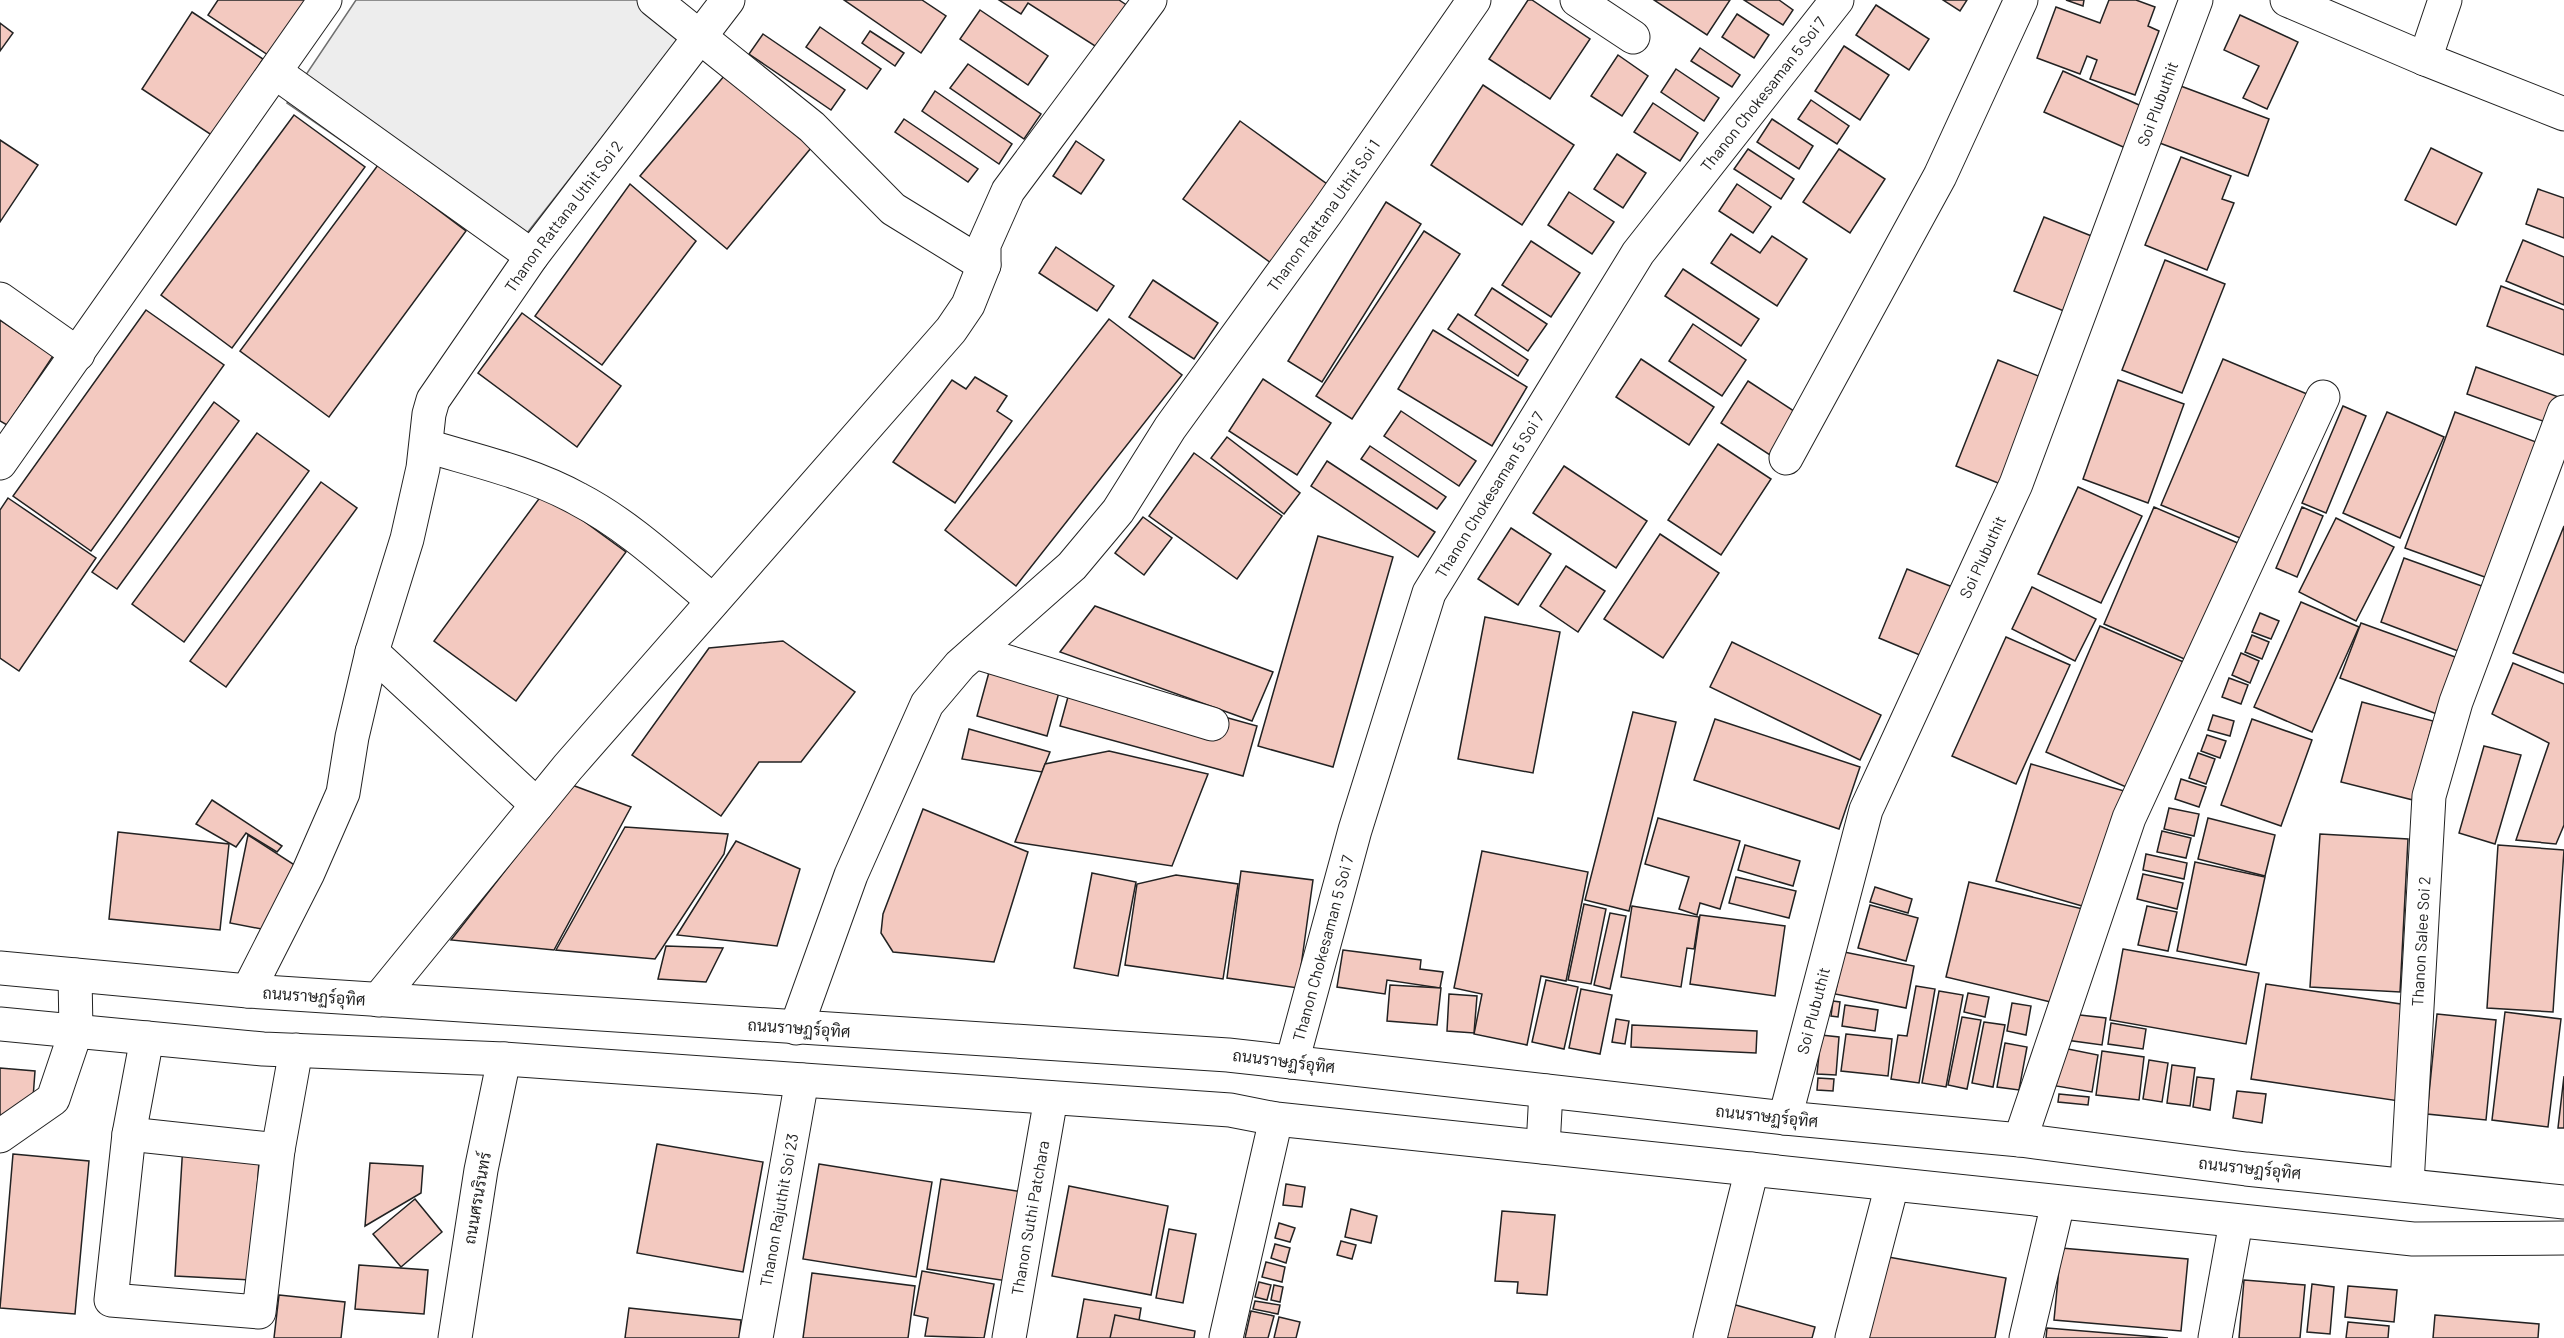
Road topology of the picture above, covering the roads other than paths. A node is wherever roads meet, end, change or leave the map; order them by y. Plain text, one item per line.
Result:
1 (325, 0) edge
2 (654, 0) edge
3 (728, 0) edge
4 (1150, 0) edge
5 (1474, 0) edge
6 (1577, 0) edge
7 (1837, 0) edge
8 (2021, 0) edge
9 (2196, 0) edge
10 (2287, 0) edge
11 (2445, 0) edge
12 (701, 36) junction
13 (1633, 37) dead end
14 (2425, 59) junction
15 (275, 72) junction
16 (2564, 114) edge
17 (532, 256) junction
18 (984, 265) junction
19 (0, 299) edge
20 (78, 354) junction
21 (2323, 397) dead end
22 (2564, 412) edge
23 (427, 446) junction
24 (1786, 458) dead end
25 (0, 464) edge
26 (713, 601) junction
27 (372, 652) junction
28 (975, 652) junction
29 (1212, 724) dead end
30 (537, 805) junction
31 (0, 968) edge
32 (75, 975) junction
33 (248, 991) junction
34 (378, 1000) junction
35 (0, 1024) edge
36 (796, 1028) junction
37 (76, 1031) junction
38 (147, 1038) junction
39 (296, 1050) junction
40 (504, 1059) junction
41 (1292, 1062) junction
42 (802, 1080) junction
43 (1546, 1091) junction
44 (1051, 1098) junction
45 (1785, 1118) junction
46 (1276, 1119) junction
47 (129, 1134) junction
48 (0, 1136) edge
49 (2020, 1140) junction
50 (1543, 1147) junction
51 (278, 1150) junction
52 (1752, 1169) junction
53 (2407, 1184) junction
54 (1892, 1185) junction
55 (2564, 1202) edge
56 (2058, 1203) junction
57 (2236, 1222) junction
58 (2564, 1238) edge
59 (455, 1338) edge
60 (756, 1338) edge
61 (1009, 1338) edge
62 (1226, 1338) edge
63 (1710, 1338) edge
64 (1852, 1338) edge
65 (2026, 1338) edge
66 (2215, 1338) edge

1 - 15 street
2 - 12 street
3 - 12 street, Thanon Rattana Uthit Soi 2
4 - 18 street
5 - 28 street, Thanon Rattana Uthit Soi 1
6 - 13 street
7 - 41 street, Thanon Chokesaman 5 Soi 7
8 - 24 street
9 - 45 street, Soi Plubuthit
10 - 14 street
11 - 14 street
12 - 17 street, Thanon Rattana Uthit Soi 2
12 - 18 street
14 - 16 street
15 - 17 street
15 - 20 street
17 - 23 street, Thanon Rattana Uthit Soi 2
18 - 26 street
19 - 20 street
20 - 25 street
21 - 49 street
22 - 53 street, Thanon Salee Soi 2
23 - 26 street
23 - 27 street, Thanon Rattana Uthit Soi 2
26 - 30 street
27 - 30 street
27 - 33 street, Thanon Rattana Uthit Soi 2
28 - 29 street
28 - 36 street, Thanon Rattana Uthit Soi 1
30 - 34 street
31 - 32 street, ถนนราษฏร์อุทิศ
32 - 33 street, ถนนราษฏร์อุทิศ
32 - 37 street
33 - 34 street, ถนนราษฏร์อุทิศ
34 - 36 street, ถนนราษฏร์อุทิศ
35 - 37 street
36 - 41 street, ถนนราษฏร์อุทิศ
37 - 38 street
37 - 48 street
38 - 39 street
38 - 47 street
39 - 40 street
39 - 51 street
40 - 42 street
40 - 59 street, ถนนศรนรินทร์
41 - 43 street, ถนนราษฏร์อุทิศ
42 - 44 street
42 - 60 street, Thanon Rajuthit Soi 23
43 - 45 street, ถนนราษฏร์อุทิศ
43 - 50 street
44 - 46 street
44 - 61 street, Thanon Suthi Patchara
45 - 49 street, ถนนราษฏร์อุทิศ
46 - 50 street
46 - 62 street
47 - 51 street
47 - 51 street
49 - 53 street, ถนนราษฏร์อุทิศ
50 - 52 street
52 - 54 street
52 - 63 street
53 - 55 street, ถนนราษฏร์อุทิศ
54 - 56 street
54 - 64 street
56 - 57 street
56 - 65 street
57 - 58 street
57 - 66 street

